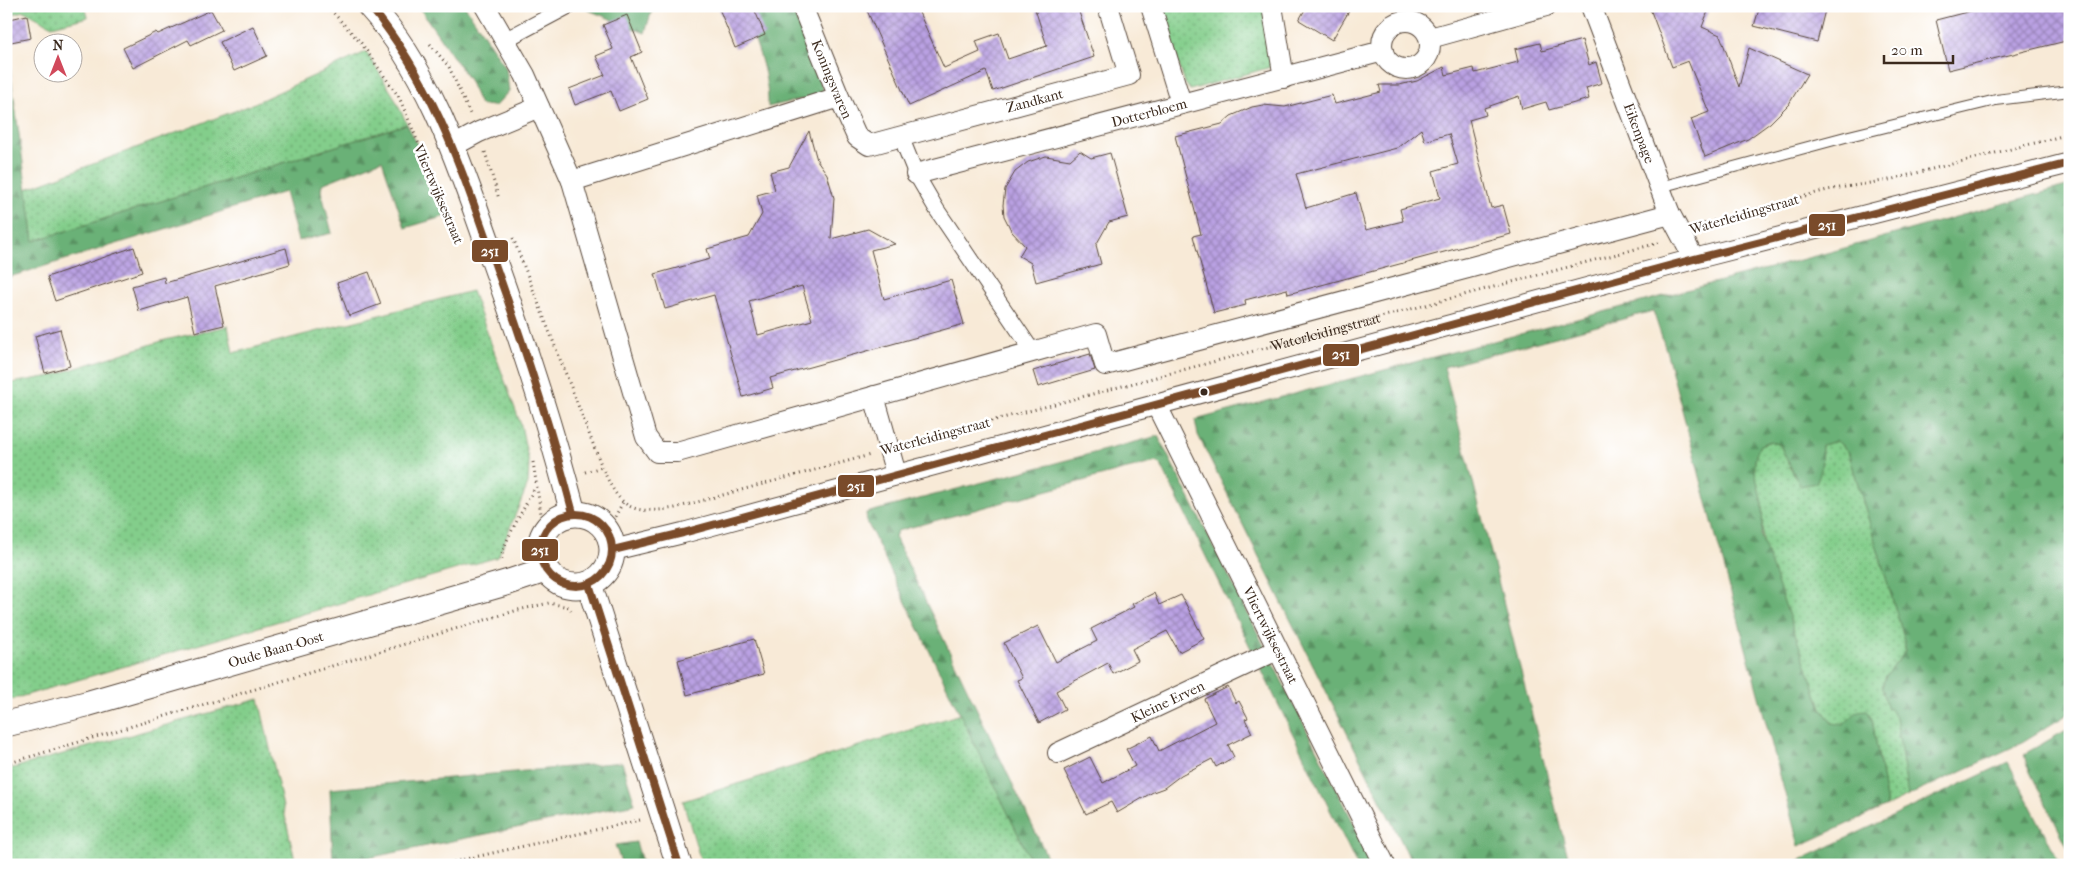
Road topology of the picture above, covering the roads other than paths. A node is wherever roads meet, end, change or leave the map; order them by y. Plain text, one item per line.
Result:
1 (370, 6) edge
2 (485, 6) edge
3 (569, 6) edge
4 (802, 6) edge
5 (1108, 6) edge
6 (1151, 6) edge
7 (1272, 6) edge
8 (1546, 6) edge
9 (1591, 6) edge
10 (1430, 38) junction
11 (505, 40) junction
12 (1382, 51) junction
13 (1284, 78) junction
14 (2070, 91) edge
15 (839, 97) junction
16 (1181, 103) junction
17 (539, 107) junction
18 (901, 136) junction
19 (869, 145) joint
20 (453, 146) junction
21 (2070, 164) edge
22 (916, 174) junction
23 (572, 181) junction
24 (1660, 187) junction
25 (1670, 214) junction
26 (1694, 259) junction
27 (1033, 352) junction
28 (874, 396) junction
29 (1156, 404) junction
30 (896, 474) junction
31 (573, 514) junction
32 (610, 540) junction
33 (545, 570) junction
34 (589, 584) junction
35 (1277, 650) junction
36 (6, 724) edge
37 (1058, 753) dead end
38 (678, 865) edge
39 (1385, 865) edge

1 - 20 street, Vliertwijksestraat
2 - 11 street
3 - 11 street
4 - 15 street, Koningsvaren
5 - 18 street, Zandkant
6 - 16 street
7 - 13 street
8 - 10 street
9 - 24 street, Eikenpage
10 - 12 street
10 - 12 street
11 - 17 street
12 - 13 street, Dotterbloem
13 - 16 street, Dotterbloem
14 - 24 lane
15 - 19 street, Koningsvaren
15 - 23 street
16 - 22 street, Dotterbloem
17 - 20 street
17 - 23 street
18 - 19 street, Zandkant
18 - 22 street
20 - 31 street, Vliertwijksestraat
21 - 26 street, Waterleidingstraat
22 - 27 street
23 - 28 street
24 - 25 street, Eikenpage
25 - 26 street, Eikenpage
25 - 27 street
26 - 29 street, Waterleidingstraat
27 - 28 street
28 - 30 street
29 - 30 street, Waterleidingstraat
29 - 35 street, Vliertwijksestraat
30 - 32 street, Waterleidingstraat
31 - 32 street
31 - 33 street
32 - 34 street
33 - 34 street
33 - 36 street, Oude Baan-Oost
34 - 38 street
35 - 37 street, Kleine Erven
35 - 39 street, Vliertwijksestraat

